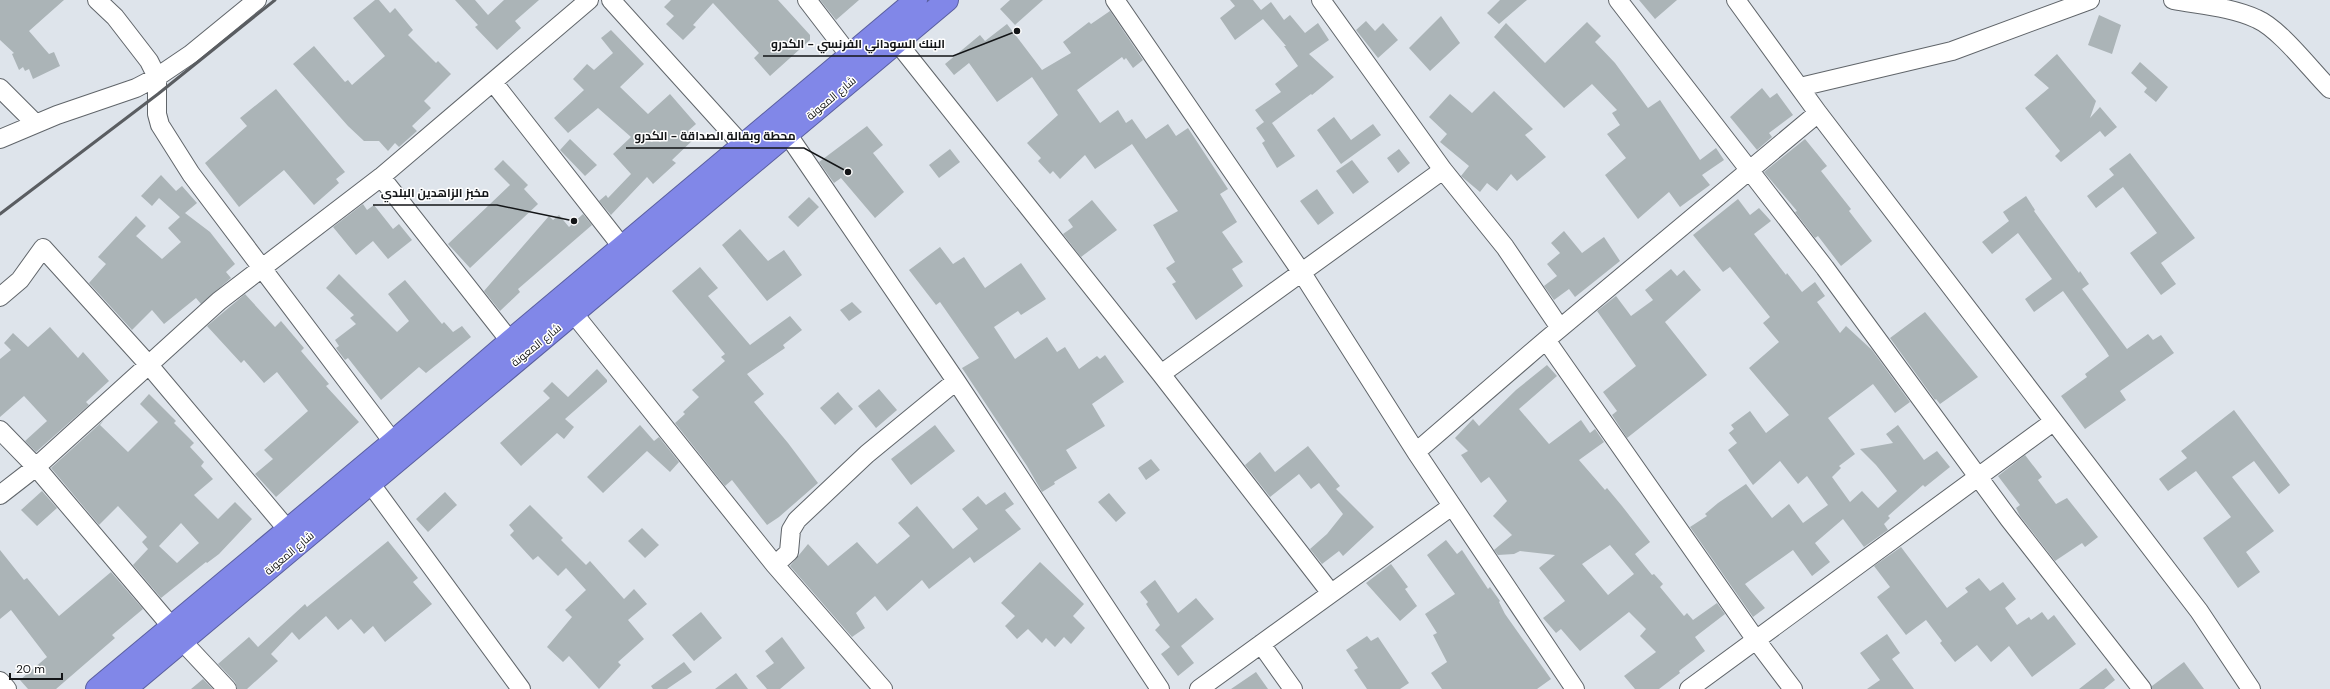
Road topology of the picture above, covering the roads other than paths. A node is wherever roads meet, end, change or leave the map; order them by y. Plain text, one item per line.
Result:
1 (98, 0) edge
2 (257, 0) edge
3 (588, 0) edge
4 (611, 0) edge
5 (807, 0) edge
6 (916, 0) edge
7 (947, 0) edge
8 (1115, 0) edge
9 (1321, 0) edge
10 (1618, 0) edge
11 (1736, 0) edge
12 (2090, 0) edge
13 (2173, 0) edge
14 (897, 42) junction
15 (850, 56) junction
16 (157, 77) junction
17 (493, 82) junction
18 (1800, 87) junction
19 (0, 88) edge
20 (2330, 89) edge
21 (1818, 113) junction
22 (35, 123) junction
23 (788, 135) junction
24 (0, 139) edge
25 (743, 146) junction
26 (1444, 170) junction
27 (1749, 170) junction
28 (381, 177) junction
29 (684, 209) junction
30 (623, 248) junction
31 (261, 268) junction
32 (1302, 273) junction
33 (0, 297) edge
34 (574, 314) junction
35 (1553, 334) junction
36 (510, 341) junction
37 (148, 364) junction
38 (1161, 374) junction
39 (956, 381) junction
40 (2053, 422) junction
41 (0, 430) edge
42 (393, 442) junction
43 (1416, 452) junction
44 (36, 466) junction
45 (365, 476) junction
46 (1979, 476) junction
47 (0, 495) edge
48 (1452, 506) junction
49 (287, 529) junction
50 (775, 565) junction
51 (1330, 592) junction
52 (177, 634) junction
53 (1756, 640) junction
54 (1260, 644) junction
55 (0, 681) edge
56 (7, 689) edge
57 (97, 689) edge
58 (125, 689) edge
59 (227, 689) edge
60 (521, 689) edge
61 (883, 689) edge
62 (1160, 689) edge
63 (1199, 689) edge
64 (1293, 689) edge
65 (1574, 689) edge
66 (1689, 689) edge
67 (1793, 689) edge
68 (2142, 689) edge
69 (2251, 689) edge

1 - 16 street
2 - 16 street
3 - 17 street
4 - 25 street
5 - 15 street
6 - 15 highway, شارع المعونة
7 - 14 highway, شارع المعونة
8 - 32 street
9 - 26 street
10 - 27 street
11 - 18 street
12 - 18 street
13 - 20 street
14 - 23 highway, شارع المعونة
14 - 38 street
15 - 25 highway, شارع المعونة
16 - 22 street
16 - 31 street
17 - 28 street
17 - 30 street
18 - 21 street
19 - 22 street
21 - 27 street
21 - 40 street
22 - 24 street
23 - 29 highway, شارع المعونة
23 - 39 street
25 - 29 highway, شارع المعونة
26 - 32 street
26 - 35 street
27 - 35 street
27 - 46 street
28 - 31 street
28 - 36 street
29 - 30 highway, شارع المعونة
29 - 34 highway, شارع المعونة
30 - 36 highway, شارع المعونة
31 - 37 street
31 - 42 street
32 - 38 street
32 - 43 street
33 - 37 street
34 - 45 highway, شارع المعونة
34 - 50 street
35 - 43 street
35 - 53 street
36 - 42 highway, شارع المعونة
37 - 44 street
37 - 49 street
38 - 51 street
39 - 50 street
39 - 62 street
40 - 46 street
40 - 69 street
41 - 44 street
42 - 45 highway, شارع المعونة
43 - 48 street
44 - 47 street
44 - 52 street
45 - 49 highway, شارع المعونة
45 - 52 highway, شارع المعونة
45 - 60 street
46 - 53 street
46 - 68 street
48 - 51 street
48 - 65 street
49 - 52 highway, شارع المعونة
50 - 61 street
51 - 54 street
52 - 57 highway, شارع المعونة
52 - 58 highway, شارع المعونة
52 - 59 street
53 - 66 street
53 - 67 street
54 - 63 street
54 - 64 street
55 - 56 street

